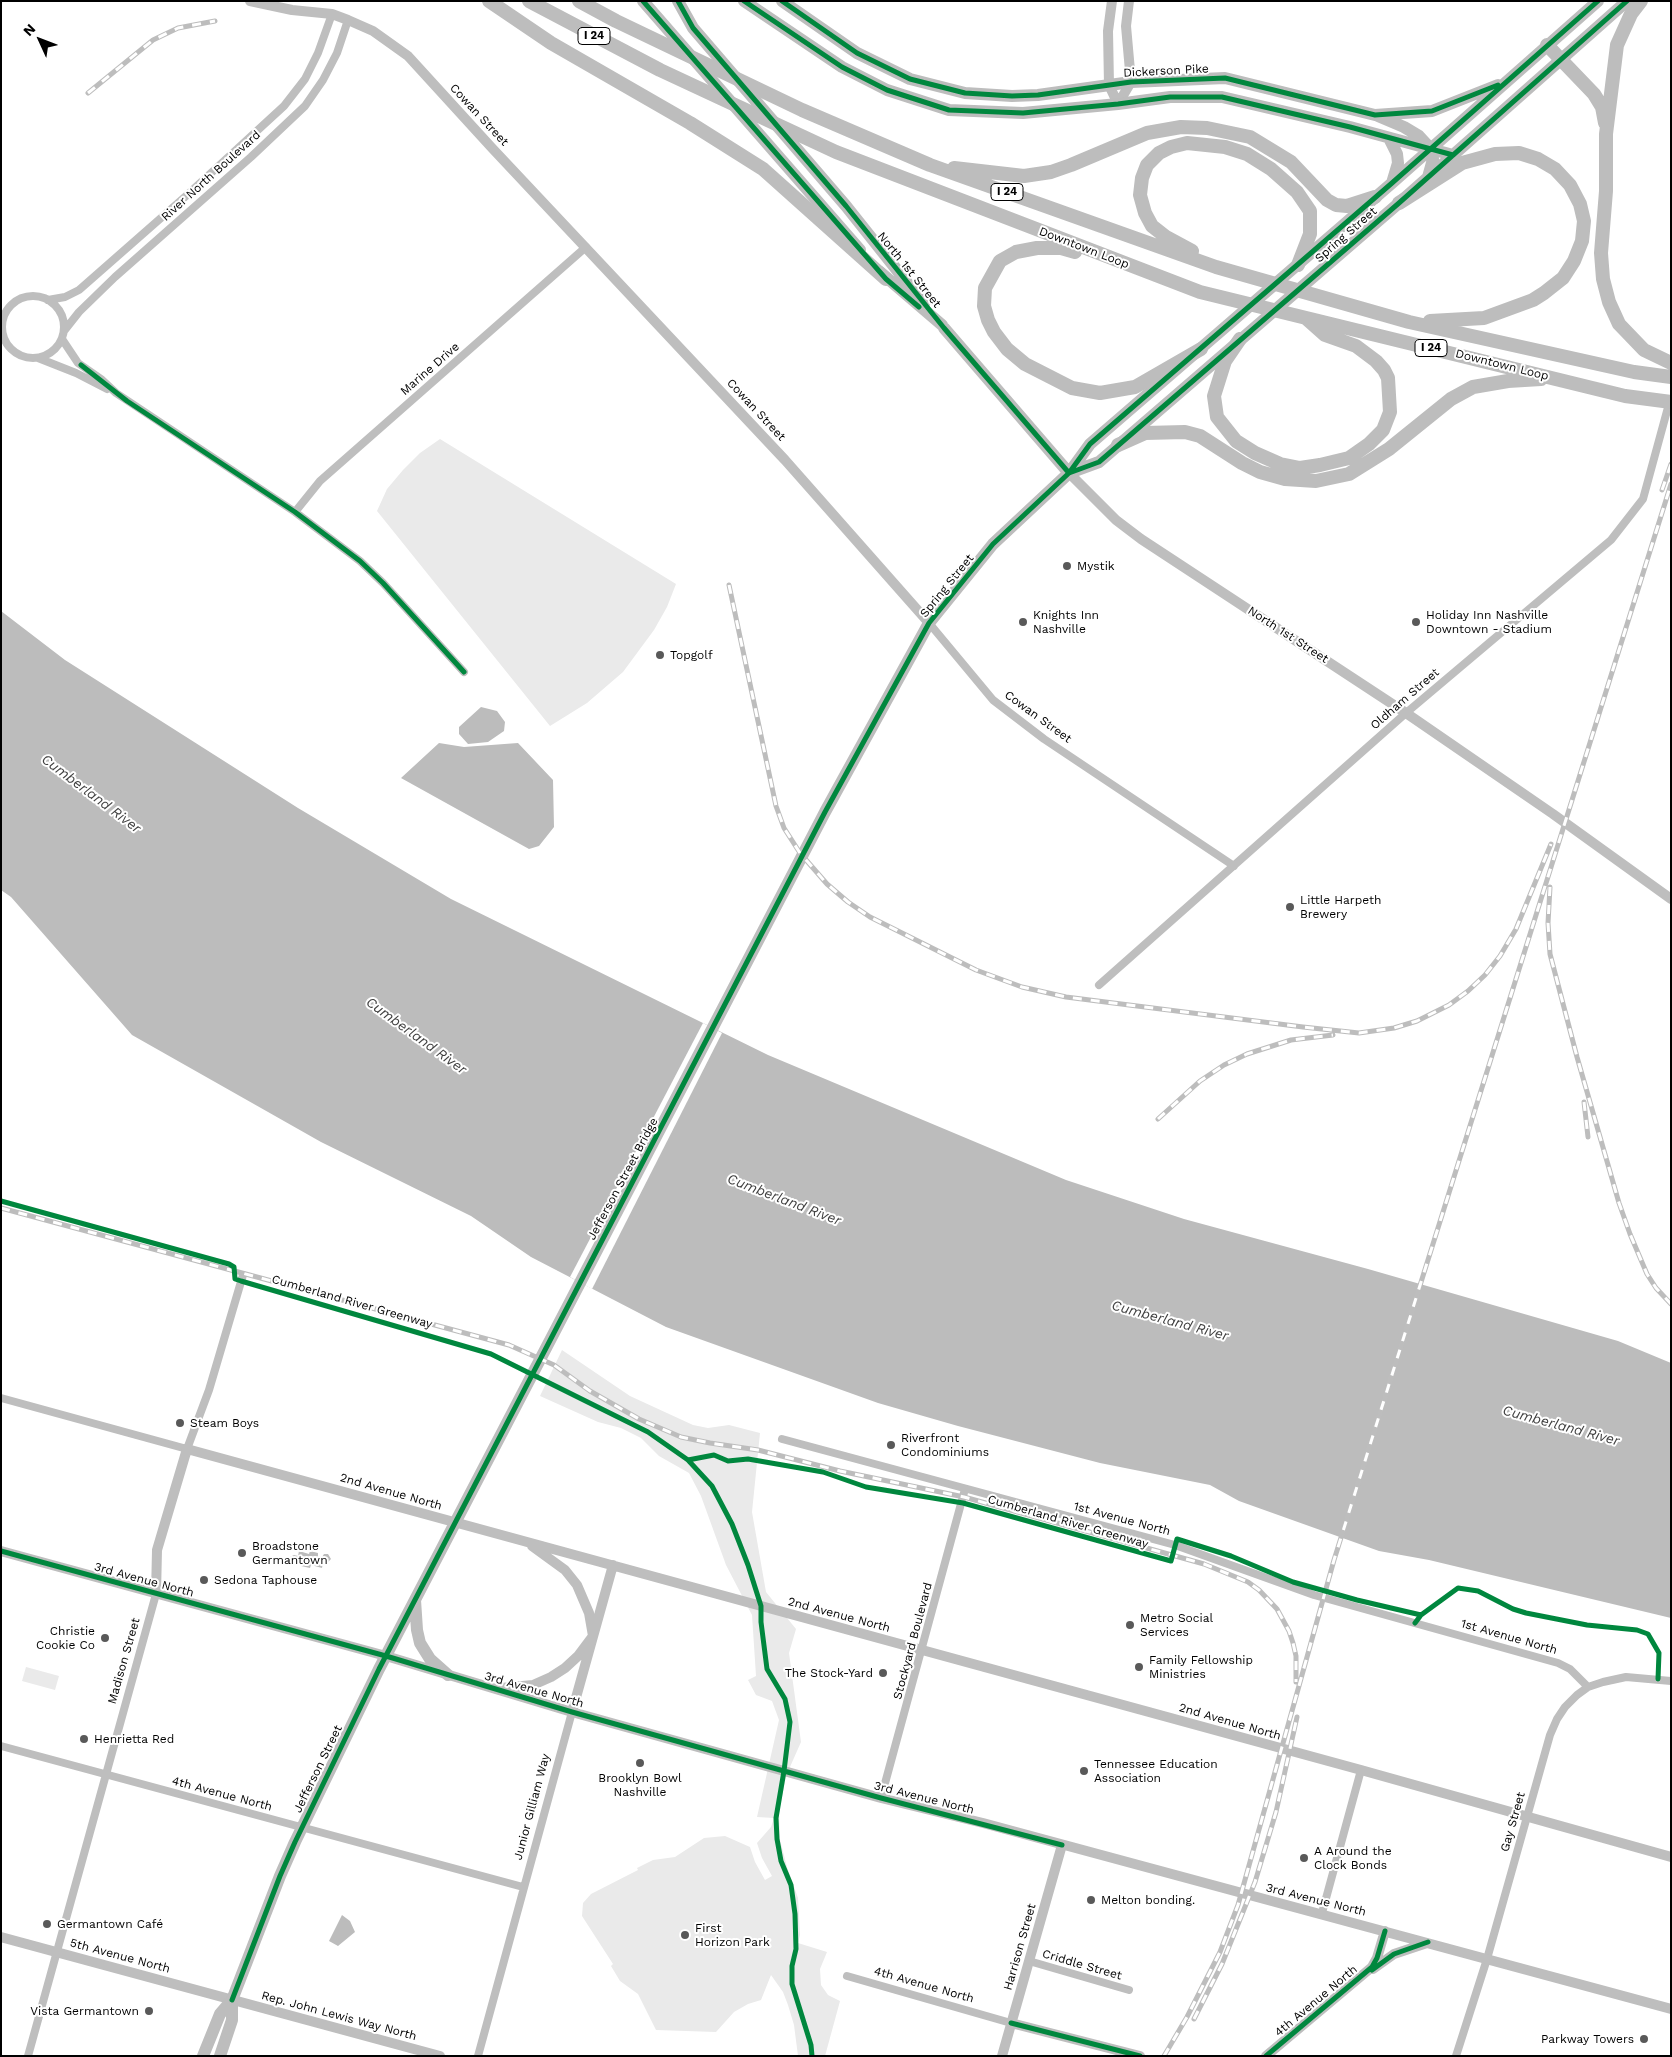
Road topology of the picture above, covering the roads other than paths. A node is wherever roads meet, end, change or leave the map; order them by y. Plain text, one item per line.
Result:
1 (250, 1) edge
2 (489, 1) edge
3 (529, 1) edge
4 (579, 1) edge
5 (643, 1) edge
6 (678, 1) edge
7 (744, 1) edge
8 (782, 1) edge
9 (1112, 1) edge
10 (1129, 1) edge
11 (1598, 1) edge
12 (1627, 1) edge
13 (1641, 1) edge
14 (332, 14) junction
15 (348, 20) junction
16 (1547, 45) junction
17 (1561, 60) junction
18 (1130, 82) junction
19 (1505, 82) junction
20 (1109, 85) junction
21 (1118, 104) junction
22 (1375, 115) junction
23 (1606, 134) junction
24 (1389, 138) junction
25 (1431, 149) junction
26 (1453, 155) junction
27 (930, 165) junction
28 (1428, 177) junction
29 (1392, 183) junction
30 (186, 196) junction
31 (1375, 197) junction
32 (1399, 203) junction
33 (195, 206) junction
34 (586, 247) junction
35 (1123, 264) junction
36 (1298, 265) junction
37 (1222, 268) junction
38 (886, 279) junction
39 (48, 300) junction
40 (1305, 317) junction
41 (1409, 322) junction
42 (944, 328) dead end
43 (63, 335) junction
44 (1240, 339) junction
45 (1201, 349) junction
46 (37, 358) junction
47 (1671, 362) edge
48 (1671, 376) edge
49 (1557, 379) junction
50 (116, 393) junction
51 (1625, 396) junction
52 (1671, 396) edge
53 (1671, 402) edge
54 (1671, 412) edge
55 (1118, 445) junction
56 (1069, 473) junction
57 (295, 512) junction
58 (929, 623) junction
59 (464, 672) dead end
60 (1406, 712) junction
61 (825, 812) joint
62 (1234, 866) junction
63 (1671, 899) edge
64 (1099, 985) dead end
65 (243, 1275) dead end
66 (1, 1398) edge
67 (782, 1439) dead end
68 (187, 1449) junction
69 (966, 1489) junction
70 (522, 1540) junction
71 (1, 1551) edge
72 (438, 1554) joint
73 (613, 1565) junction
74 (156, 1594) junction
75 (415, 1600) junction
76 (593, 1636) junction
77 (922, 1650) junction
78 (386, 1656) junction
79 (448, 1675) junction
80 (1671, 1681) edge
81 (1588, 1687) junction
82 (494, 1689) junction
83 (572, 1712) junction
84 (1, 1746) edge
85 (1361, 1770) junction
86 (105, 1775) junction
87 (881, 1798) junction
88 (1527, 1818) junction
89 (301, 1828) junction
90 (1062, 1845) junction
91 (1671, 1857) edge
92 (524, 1887) junction
93 (1322, 1913) junction
94 (1384, 1930) junction
95 (1, 1937) edge
96 (1428, 1942) junction
97 (56, 1952) junction
98 (1486, 1958) junction
99 (1030, 1961) junction
100 (847, 1976) dead end
101 (1362, 1977) junction
102 (1129, 1990) dead end
103 (232, 2000) junction
104 (1671, 2009) edge
105 (1011, 2023) junction
106 (28, 2056) edge
107 (203, 2056) edge
108 (220, 2056) edge
109 (440, 2056) edge
110 (478, 2056) edge
111 (1002, 2056) edge
112 (1140, 2056) edge
113 (1266, 2056) edge
114 (1456, 2056) edge

1 - 14 street, Cowan Street
2 - 38 highway
3 - 35 highway, Downtown Loop / I 24
4 - 27 highway, Downtown Loop / I 24
5 - 38 main road, North 1st Street
6 - 38 main road, North 1st Street
7 - 21 main road, Dickerson Pike
8 - 20 main road, Dickerson Pike
9 - 20 street
10 - 18 street
11 - 16 main road, Spring Street
12 - 17 main road, Spring Street
13 - 23 highway
14 - 15 street, Cowan Street
14 - 30 street, River North Boulevard
15 - 33 street, River North Boulevard
15 - 34 street, Cowan Street
16 - 17 highway
16 - 19 main road, Spring Street
17 - 23 highway
17 - 26 main road, Spring Street
18 - 20 main road, Dickerson Pike
18 - 21 street
18 - 22 main road, Dickerson Pike
19 - 22 main road, Dickerson Pike
19 - 25 main road, Spring Street
20 - 21 street
21 - 24 main road, Dickerson Pike
22 - 25 main road
23 - 47 highway
24 - 25 main road, Dickerson Pike
24 - 29 main road
25 - 26 main road, Dickerson Pike
25 - 28 main road
25 - 29 main road, Spring Street
26 - 28 main road, Spring Street
27 - 31 highway
27 - 37 highway, Downtown Loop / I 24
28 - 32 main road, Spring Street
29 - 31 main road, Spring Street
30 - 33 street
30 - 39 street, River North Boulevard
31 - 36 main road, Spring Street
32 - 41 highway
32 - 44 main road, Spring Street
33 - 43 street, River North Boulevard
34 - 57 street, Marine Drive
34 - 58 street, Cowan Street
35 - 40 highway, Downtown Loop / I 24
35 - 45 highway
36 - 37 highway
36 - 45 main road, Spring Street
37 - 41 highway, Downtown Loop / I 24
39 - 43 street
39 - 46 street
40 - 44 highway
40 - 49 highway, Downtown Loop / I 24
41 - 48 highway, Downtown Loop / I 24
42 - 56 main road, North 1st Street
43 - 46 street
43 - 50 street
44 - 55 main road, Spring Street
45 - 56 main road, Spring Street
46 - 50 street
49 - 51 highway, Downtown Loop / I 24
49 - 55 highway
50 - 57 street
51 - 53 highway, Downtown Loop / I 24
51 - 54 highway
52 - 60 street, Oldham Street
55 - 56 main road, Spring Street
56 - 58 main road, Spring Street
56 - 60 street, North 1st Street
57 - 59 street
58 - 61 main road, Spring Street
58 - 62 street, Cowan Street
60 - 62 street, Oldham Street
60 - 63 street, North 1st Street
61 - 72 main road, Jefferson Street Bridge
62 - 64 street, Oldham Street
65 - 68 street, Madison Street
66 - 68 street, 2nd Avenue North
67 - 69 street, 1st Avenue North
68 - 70 street, 2nd Avenue North
68 - 74 street, Madison Street
69 - 77 street, Stockyard Boulevard
69 - 81 street, 1st Avenue North
70 - 73 street, 2nd Avenue North
70 - 76 street
71 - 74 street, 3rd Avenue North
72 - 75 main road, Jefferson Street
73 - 76 street, Junior Gilliam Way
73 - 77 street, 2nd Avenue North
74 - 78 street, 3rd Avenue North
74 - 86 street, Madison Street
75 - 78 main road, Jefferson Street
75 - 79 main road
76 - 82 street
76 - 83 street, Junior Gilliam Way
77 - 85 street, 2nd Avenue North
77 - 87 street, Stockyard Boulevard
78 - 79 street, 3rd Avenue North
78 - 89 main road, Jefferson Street
79 - 82 street, 3rd Avenue North
80 - 81 street, Gay Street
81 - 88 street, Gay Street
82 - 83 street, 3rd Avenue North
83 - 87 street, 3rd Avenue North
83 - 92 street, Junior Gilliam Way
84 - 86 street, 4th Avenue North
85 - 88 street, 2nd Avenue North
85 - 93 street
86 - 89 street, 4th Avenue North
86 - 97 street, Madison Street
87 - 90 street, 3rd Avenue North
88 - 91 street, 2nd Avenue North
88 - 98 street, Gay Street
89 - 92 street, 4th Avenue North
89 - 103 main road, Jefferson Street
90 - 93 street, 3rd Avenue North
90 - 99 street, Harrison Street
92 - 110 street, Junior Gilliam Way
93 - 94 street, 3rd Avenue North
94 - 96 street, 3rd Avenue North
94 - 101 street, 4th Avenue North
95 - 97 street, 5th Avenue North
96 - 98 street, 3rd Avenue North
96 - 101 street
97 - 103 street, 5th Avenue North
97 - 106 street, Madison Street
98 - 104 street, 3rd Avenue North
98 - 114 street, Gay Street
99 - 102 street, Criddle Street
99 - 105 street, Harrison Street
100 - 105 street, 4th Avenue North
101 - 113 street, 4th Avenue North
103 - 107 main road, Jefferson Street
103 - 108 main road, Jefferson Street
103 - 109 street, Rep. John Lewis Way North
105 - 111 street, Harrison Street
105 - 112 street, 4th Avenue North

